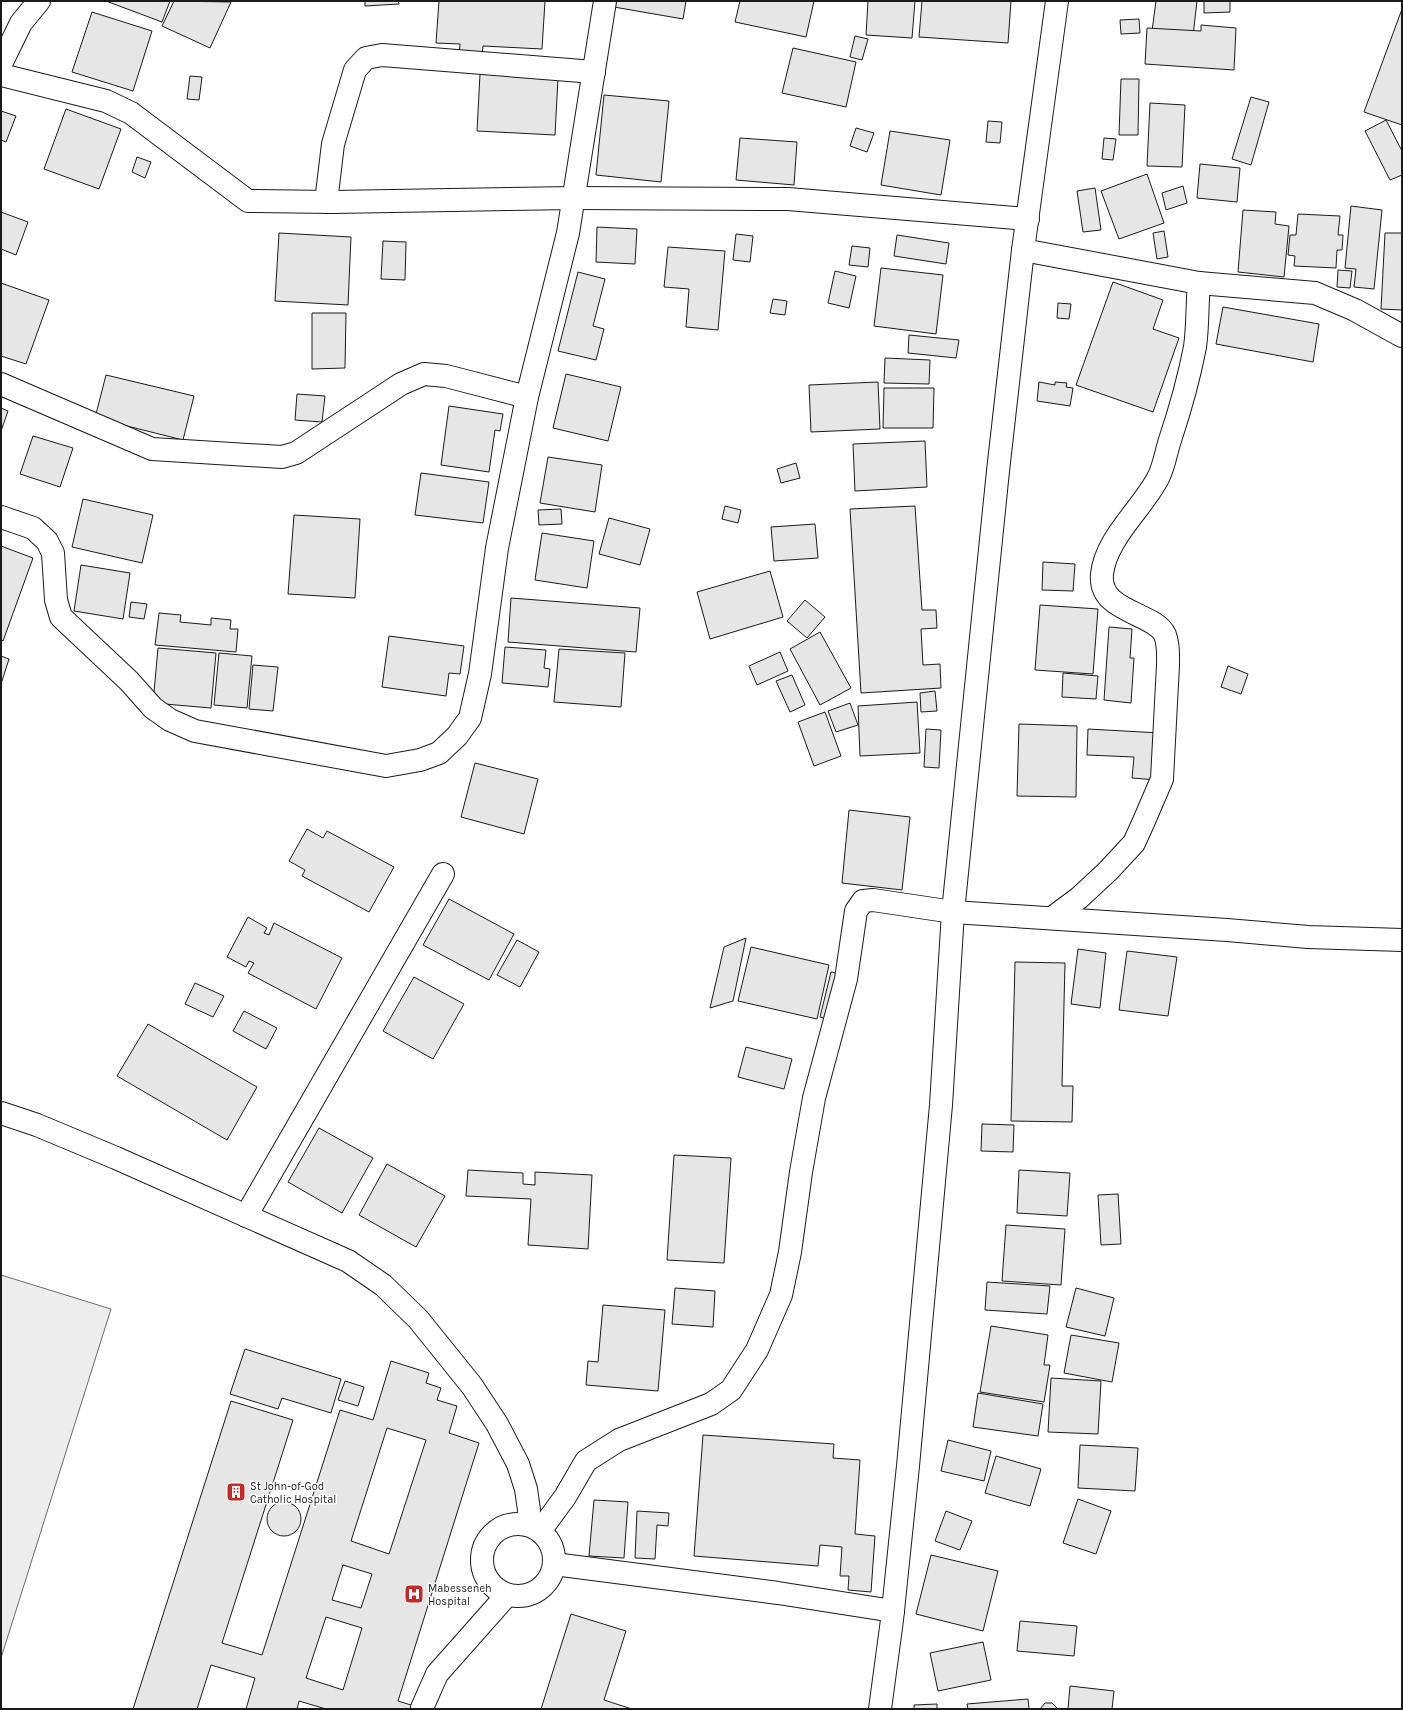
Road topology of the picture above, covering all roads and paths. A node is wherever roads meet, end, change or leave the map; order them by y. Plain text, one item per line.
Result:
1 (39, 1) edge
2 (605, 1) edge
3 (1057, 1) edge
4 (1, 64) edge
5 (594, 72) junction
6 (1, 76) edge
7 (574, 198) junction
8 (326, 202) junction
9 (1028, 219) junction
10 (1023, 250) junction
11 (1199, 283) junction
12 (1402, 336) edge
13 (1, 384) edge
14 (527, 397) junction
15 (1, 517) edge
16 (443, 874) dead end
17 (953, 912) junction
18 (1052, 918) junction
19 (1402, 940) edge
20 (1, 1113) edge
21 (246, 1216) junction
22 (534, 1528) junction
23 (554, 1564) junction
24 (507, 1595) junction
25 (893, 1611) junction
26 (422, 1708) edge
27 (880, 1709) edge

1 - 4 street
2 - 5 street
3 - 9 street
5 - 7 street
5 - 8 street
6 - 8 street
7 - 8 street
7 - 9 street
7 - 14 street
9 - 10 street
10 - 11 street
10 - 17 street
11 - 12 street
11 - 18 street
13 - 14 street
14 - 15 street
16 - 21 street
17 - 18 street
17 - 22 street
17 - 25 street
18 - 19 street
20 - 21 street
21 - 22 street
22 - 23 street
22 - 24 street
23 - 24 street
23 - 25 street
24 - 26 street
25 - 27 street

